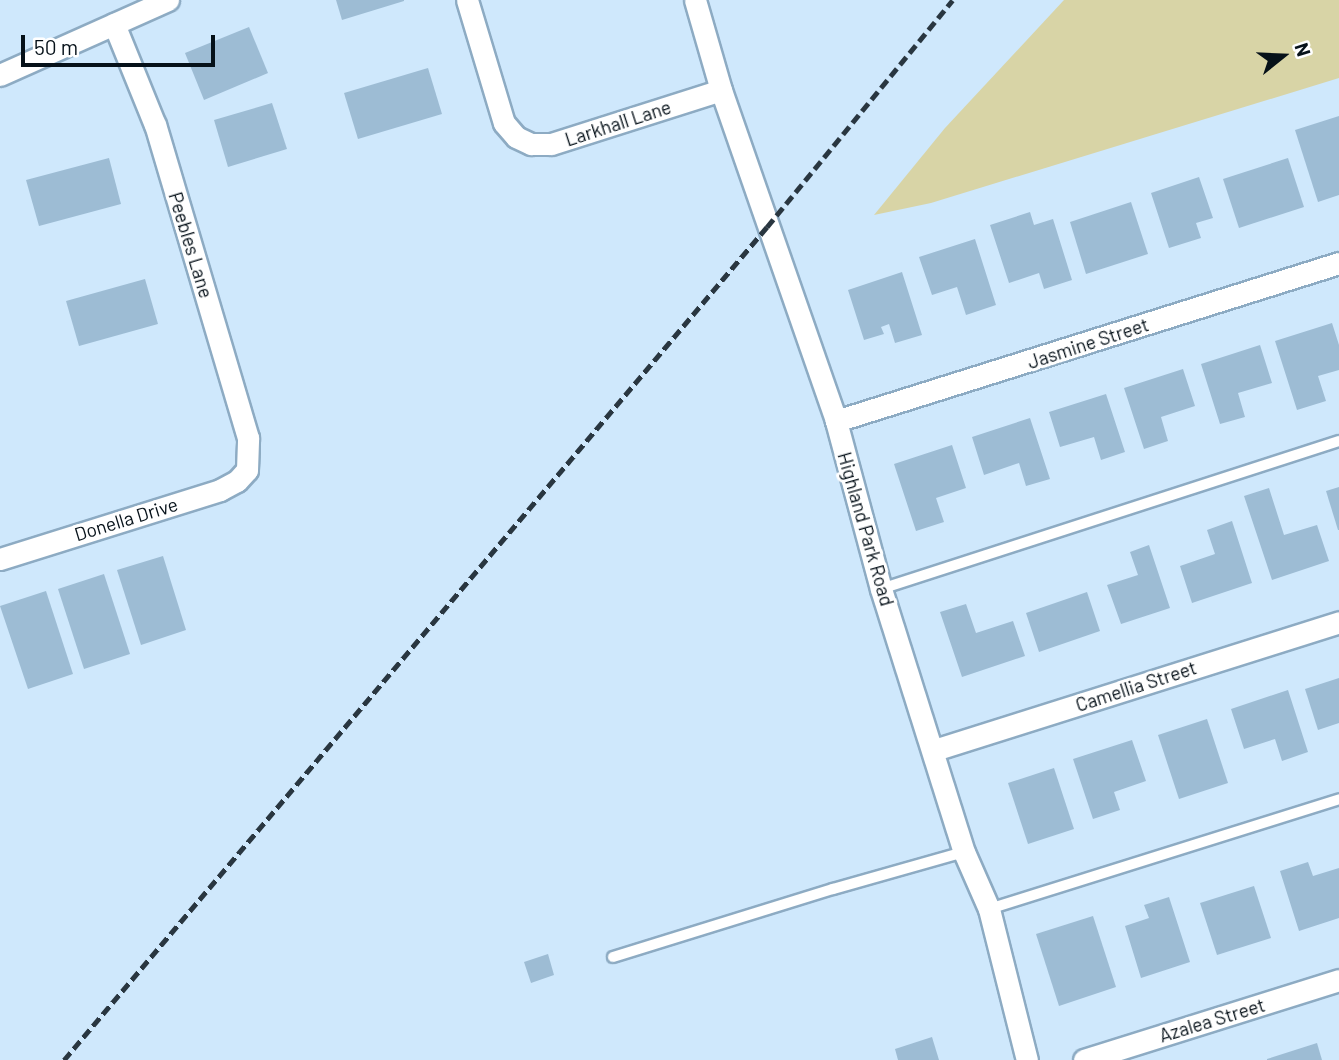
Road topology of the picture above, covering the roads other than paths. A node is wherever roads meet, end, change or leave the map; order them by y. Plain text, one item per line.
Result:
1 (168, 0) edge
2 (467, 0) edge
3 (695, 0) edge
4 (114, 24) junction
5 (0, 75) edge
6 (721, 90) junction
7 (1339, 263) edge
8 (836, 421) junction
9 (1339, 441) edge
10 (247, 470) joint
11 (0, 559) edge
12 (881, 589) junction
13 (1339, 622) edge
14 (934, 750) junction
15 (1339, 799) edge
16 (964, 852) junction
17 (989, 909) junction
18 (613, 957) dead end
19 (1339, 980) edge
20 (1027, 1060) edge
21 (1084, 1060) edge

1 - 4 street
2 - 6 street, Larkhall Lane
3 - 6 street, Highland Park Road
4 - 5 street
4 - 10 street, Peebles Lane
6 - 8 street, Highland Park Road
7 - 8 street, Jasmine Street
8 - 12 street, Highland Park Road
9 - 12 lane
10 - 11 street, Donella Drive
12 - 14 street, Highland Park Road
13 - 14 street, Camellia Street
14 - 16 street, Highland Park Road
15 - 17 lane
16 - 17 street, Highland Park Road
16 - 18 lane
17 - 20 street, Highland Park Road
19 - 21 street, Azalea Street

